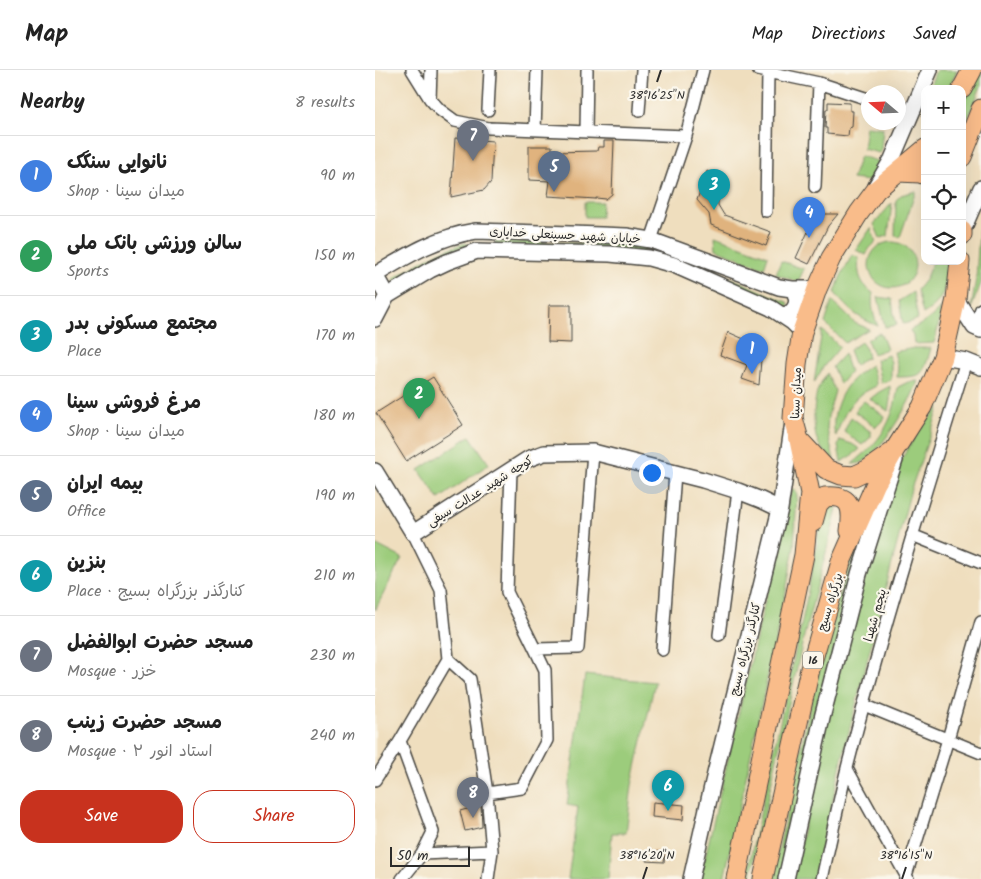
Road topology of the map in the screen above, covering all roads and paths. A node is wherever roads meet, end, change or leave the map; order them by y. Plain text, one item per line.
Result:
1 (411, 70) edge
2 (431, 70) edge
3 (490, 70) edge
4 (537, 70) edge
5 (587, 70) edge
6 (642, 70) edge
7 (703, 70) edge
8 (930, 70) edge
9 (972, 70) edge
10 (763, 71) edge
11 (819, 83) junction
12 (964, 85) edge
13 (861, 96) edge
14 (429, 99) junction
15 (981, 109) edge
16 (488, 110) dead end
17 (906, 110) edge
18 (639, 111) dead end
19 (535, 130) junction
20 (900, 130) edge
21 (585, 132) junction
22 (686, 136) junction
23 (966, 148) edge
24 (921, 152) edge
25 (898, 172) junction
26 (921, 173) edge
27 (815, 187) dead end
28 (981, 188) edge
29 (865, 205) junction
30 (766, 210) dead end
31 (966, 224) edge
32 (476, 231) junction
33 (651, 240) junction
34 (477, 251) junction
35 (960, 265) edge
36 (375, 275) edge
37 (792, 289) junction
38 (817, 289) junction
39 (387, 296) junction
40 (956, 299) junction
41 (981, 309) edge
42 (783, 315) junction
43 (375, 319) edge
44 (978, 328) edge
45 (803, 332) junction
46 (943, 357) junction
47 (966, 362) junction
48 (981, 367) edge
49 (793, 418) junction
50 (799, 440) junction
51 (898, 446) junction
52 (593, 452) junction
53 (511, 470) junction
54 (375, 471) edge
55 (675, 473) junction
56 (738, 491) junction
57 (780, 509) junction
58 (413, 533) junction
59 (912, 535) junction
60 (804, 555) junction
61 (841, 562) junction
62 (981, 563) edge
63 (981, 622) edge
64 (719, 635) dead end
65 (535, 648) junction
66 (662, 650) dead end
67 (448, 659) junction
68 (864, 705) junction
69 (948, 739) junction
70 (400, 742) junction
71 (981, 753) edge
72 (847, 769) junction
73 (375, 780) edge
74 (487, 793) junction
75 (492, 851) junction
76 (422, 854) junction
77 (907, 878) edge
78 (402, 879) edge
79 (489, 879) edge
80 (691, 879) edge
81 (735, 879) edge
82 (763, 879) edge
83 (786, 879) edge
84 (822, 879) edge

1 - 14 street
2 - 14 street
3 - 16 street
4 - 19 street
5 - 21 street
6 - 18 street
7 - 22 street
8 - 17 street
9 - 12 highway
10 - 11 street
10 - 30 street
11 - 13 street
11 - 27 street
14 - 19 street
15 - 23 highway
19 - 21 street
20 - 29 street
21 - 22 street
22 - 33 street
24 - 25 highway, 16
25 - 26 highway
25 - 29 highway, میدان سینا / 16
28 - 31 street
29 - 38 highway, میدان سینا / 16
32 - 33 street, خیابان شهید حسینعلی خدایاری
32 - 34 street
32 - 36 street, خیابان شهید حسینعلی خدایاری
33 - 37 street, خیابان شهید حسینعلی خدایاری
34 - 39 street, خیابان شهید حسینعلی خدایاری
34 - 42 street, خیابان شهید حسینعلی خدایاری
35 - 40 highway, میدان سینا / 16
36 - 39 street
37 - 38 street, خیابان شهید حسینعلی خدایاری
37 - 42 street
38 - 45 highway, میدان سینا / 16
39 - 43 street
40 - 44 street
40 - 46 highway, میدان سینا / 16
41 - 44 street
42 - 45 street, خیابان شهید حسینعلی خدایاری
45 - 49 highway, میدان سینا / 16
46 - 47 street
46 - 51 highway, میدان سینا / 16
47 - 48 street
47 - 59 street, پنجم شهدا
49 - 50 highway, میدان سینا / 16
49 - 57 street, کنارگذر بزرگراه بسیج
50 - 51 highway, میدان سینا / 16
50 - 60 highway, 16
51 - 61 highway, بزرگراه بسیج / 16
51 - 83 street
52 - 53 street, کوچه شهید عدالت سیفی
52 - 55 street, کوچه شهید عدالت سیفی
52 - 65 street
53 - 58 street, کوچه شهید عدالت سیفی
53 - 65 street
54 - 58 street
55 - 56 street, کوچه شهید عدالت سیفی
55 - 66 street
56 - 57 street, کوچه شهید عدالت سیفی
56 - 64 street
57 - 80 street, کنارگذر بزرگراه بسیج
58 - 67 street
59 - 62 street
59 - 68 street, پنجم شهدا
60 - 61 highway
60 - 81 highway, 16
61 - 82 highway, بزرگراه بسیج / 16
63 - 69 street
65 - 74 street
67 - 70 street
67 - 74 street
68 - 69 street
68 - 72 street, پنجم شهدا
69 - 71 street
69 - 77 street
70 - 73 street
70 - 76 street
72 - 77 street
72 - 84 street, پنجم شهدا
74 - 75 street
75 - 76 street
75 - 79 street
76 - 78 street

